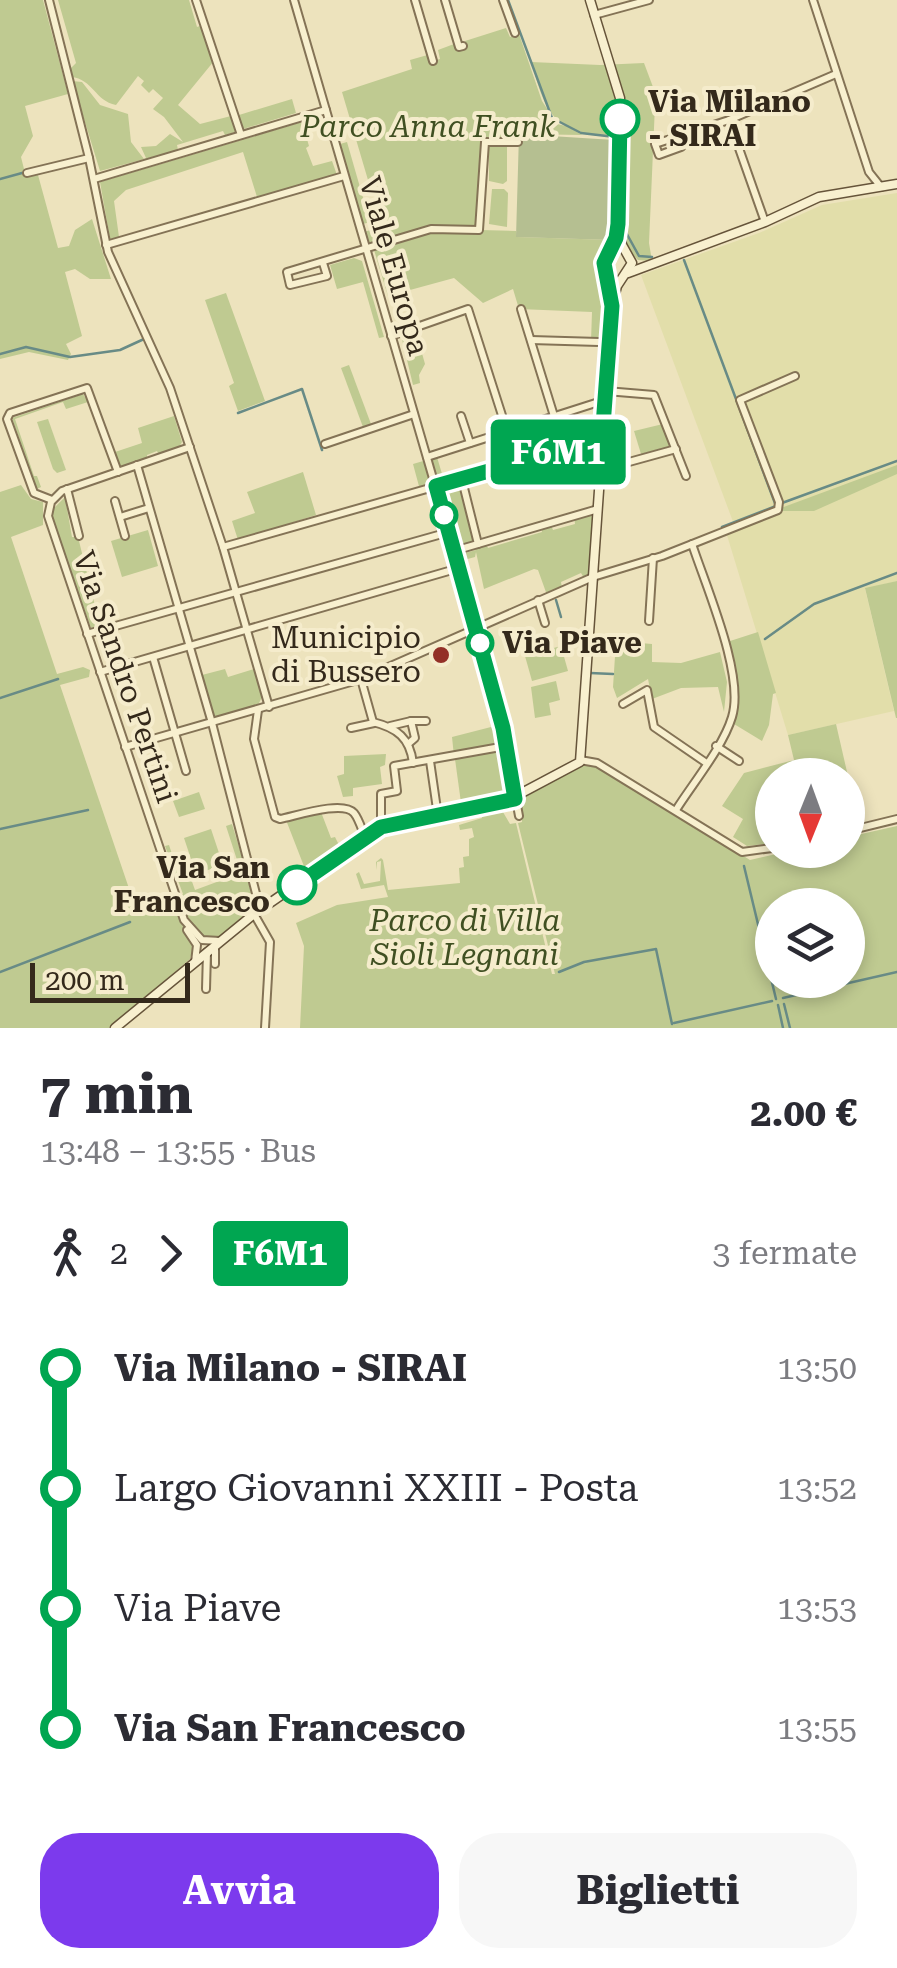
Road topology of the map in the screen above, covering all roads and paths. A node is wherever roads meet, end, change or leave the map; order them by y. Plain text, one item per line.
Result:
1 (48, 0) edge
2 (196, 0) edge
3 (294, 0) edge
4 (414, 0) edge
5 (445, 0) edge
6 (503, 0) edge
7 (590, 0) edge
8 (649, 0) edge
9 (813, 0) edge
10 (619, 10) junction
11 (594, 14) junction
12 (598, 25) junction
13 (514, 32) dead end
14 (463, 46) dead end
15 (433, 61) dead end
16 (836, 74) junction
17 (326, 110) junction
18 (729, 120) junction
19 (241, 135) junction
20 (678, 136) dead end
21 (518, 142) dead end
22 (90, 158) junction
23 (27, 174) dead end
24 (344, 176) junction
25 (94, 180) junction
26 (870, 180) junction
27 (897, 184) edge
28 (765, 222) junction
29 (618, 224) junction
30 (106, 245) junction
31 (366, 249) junction
32 (610, 252) junction
33 (628, 254) junction
34 (658, 261) junction
35 (323, 263) junction
36 (608, 272) junction
37 (625, 275) junction
38 (612, 306) junction
39 (521, 309) dead end
40 (391, 336) junction
41 (530, 340) junction
42 (599, 342) dead end
43 (795, 376) dead end
44 (605, 396) junction
45 (414, 414) junction
46 (461, 416) dead end
47 (554, 416) junction
48 (506, 432) junction
49 (602, 439) junction
50 (470, 443) junction
51 (324, 444) dead end
52 (190, 447) junction
53 (676, 449) junction
54 (428, 457) junction
55 (137, 465) junction
56 (600, 470) junction
57 (118, 472) junction
58 (686, 476) dead end
59 (462, 480) junction
60 (436, 486) junction
61 (67, 490) junction
62 (52, 500) junction
63 (115, 502) dead end
64 (150, 508) junction
65 (598, 509) junction
66 (120, 517) junction
67 (449, 532) junction
68 (79, 536) dead end
69 (125, 536) dead end
70 (478, 544) junction
71 (692, 544) junction
72 (223, 547) junction
73 (454, 551) junction
74 (653, 558) junction
75 (459, 568) junction
76 (593, 576) junction
77 (236, 591) junction
78 (538, 600) junction
79 (178, 608) junction
80 (649, 621) dead end
81 (545, 623) dead end
82 (247, 627) junction
83 (476, 628) junction
84 (87, 634) junction
85 (588, 639) junction
86 (616, 641) dead end
87 (190, 646) junction
88 (154, 657) junction
89 (99, 672) junction
90 (361, 679) junction
91 (623, 704) dead end
92 (269, 706) junction
93 (258, 710) junction
94 (426, 720) dead end
95 (411, 721) junction
96 (212, 722) junction
97 (374, 723) junction
98 (351, 728) dead end
99 (392, 728) junction
100 (175, 733) junction
101 (408, 744) junction
102 (506, 746) junction
103 (716, 746) junction
104 (125, 747) junction
105 (580, 760) junction
106 (430, 761) junction
107 (706, 762) junction
108 (739, 762) dead end
109 (413, 763) junction
110 (186, 771) dead end
111 (515, 799) junction
112 (676, 810) junction
113 (438, 816) junction
114 (519, 816) dead end
115 (897, 819) edge
116 (865, 826) edge
117 (381, 827) junction
118 (364, 837) junction
119 (755, 850) edge
120 (257, 911) junction
121 (197, 940) junction
122 (213, 948) junction
123 (194, 962) junction
124 (215, 964) dead end
125 (206, 988) dead end
126 (118, 1027) edge
127 (265, 1028) edge

1 - 22 street
2 - 19 street
3 - 17 street, Viale Europa
4 - 15 street
5 - 14 street
6 - 13 street
7 - 11 street
8 - 10 street
9 - 16 street
10 - 11 street
10 - 12 street
11 - 12 street
12 - 29 street
16 - 18 street
16 - 26 street
17 - 19 street
17 - 24 street, Viale Europa
18 - 20 street
18 - 28 street
19 - 25 street
21 - 31 street
22 - 23 street
22 - 25 street
24 - 30 street
24 - 31 street, Viale Europa
25 - 30 street
26 - 27 street
26 - 28 street
28 - 34 street
29 - 32 street
29 - 33 street
30 - 52 street
31 - 35 street
31 - 40 street, Viale Europa
32 - 33 street
32 - 36 street
33 - 34 street
33 - 37 street
34 - 37 street
35 - 35 street
36 - 37 street
36 - 38 street
37 - 38 street
38 - 44 street
39 - 41 street
40 - 45 street, Viale Europa
40 - 48 street
41 - 42 street
41 - 47 street
43 - 71 street
44 - 47 street
44 - 49 street
44 - 53 street
45 - 51 street
45 - 54 street, Viale Europa
46 - 50 street
47 - 48 street
48 - 50 street
49 - 56 street
49 - 59 street
50 - 54 street
52 - 55 street
52 - 72 street
53 - 56 street
53 - 58 street
54 - 60 street, Viale Europa
55 - 57 street
55 - 64 street
56 - 65 street
57 - 61 street
57 - 62 street
59 - 60 street
59 - 70 street
60 - 67 street, Viale Europa
60 - 72 street
61 - 62 street
61 - 68 street
62 - 84 street, Via Sandro Pertini
63 - 66 street
64 - 66 street
64 - 79 street
65 - 70 street
65 - 76 street
66 - 69 street
67 - 73 street, Viale Europa
67 - 77 street
70 - 73 street
71 - 74 street
71 - 103 street
72 - 77 street
73 - 75 street, Viale Europa
74 - 76 street
74 - 80 street
75 - 82 street
75 - 83 street, Viale Europa
76 - 78 street
76 - 85 street
77 - 79 street
77 - 82 street
78 - 81 street
78 - 83 street
79 - 84 street
79 - 87 street
82 - 87 street
82 - 92 street
83 - 90 street
83 - 102 street
84 - 89 street, Via Sandro Pertini
85 - 86 street
85 - 105 street
87 - 88 street
87 - 96 street
88 - 89 street
88 - 100 street
89 - 104 street, Via Sandro Pertini
90 - 92 street
90 - 97 street
91 - 107 street
92 - 93 street
93 - 96 street
93 - 118 street
94 - 95 street
95 - 99 street
95 - 101 street
96 - 100 street
96 - 120 street
97 - 98 street
97 - 99 street
99 - 101 street
100 - 104 street
100 - 110 street
101 - 109 street
102 - 106 street
102 - 111 street
103 - 107 street
103 - 108 street
104 - 121 street, Via Sandro Pertini
105 - 111 street
105 - 112 street
106 - 109 street
106 - 113 street
107 - 112 street
109 - 117 street
111 - 113 street
111 - 114 street
112 - 119 street
113 - 117 street
115 - 116 street
117 - 118 street
118 - 120 street
120 - 122 street
120 - 127 street
121 - 122 street
121 - 122 street
121 - 123 street
122 - 123 street
122 - 124 street
122 - 125 street
123 - 126 street

